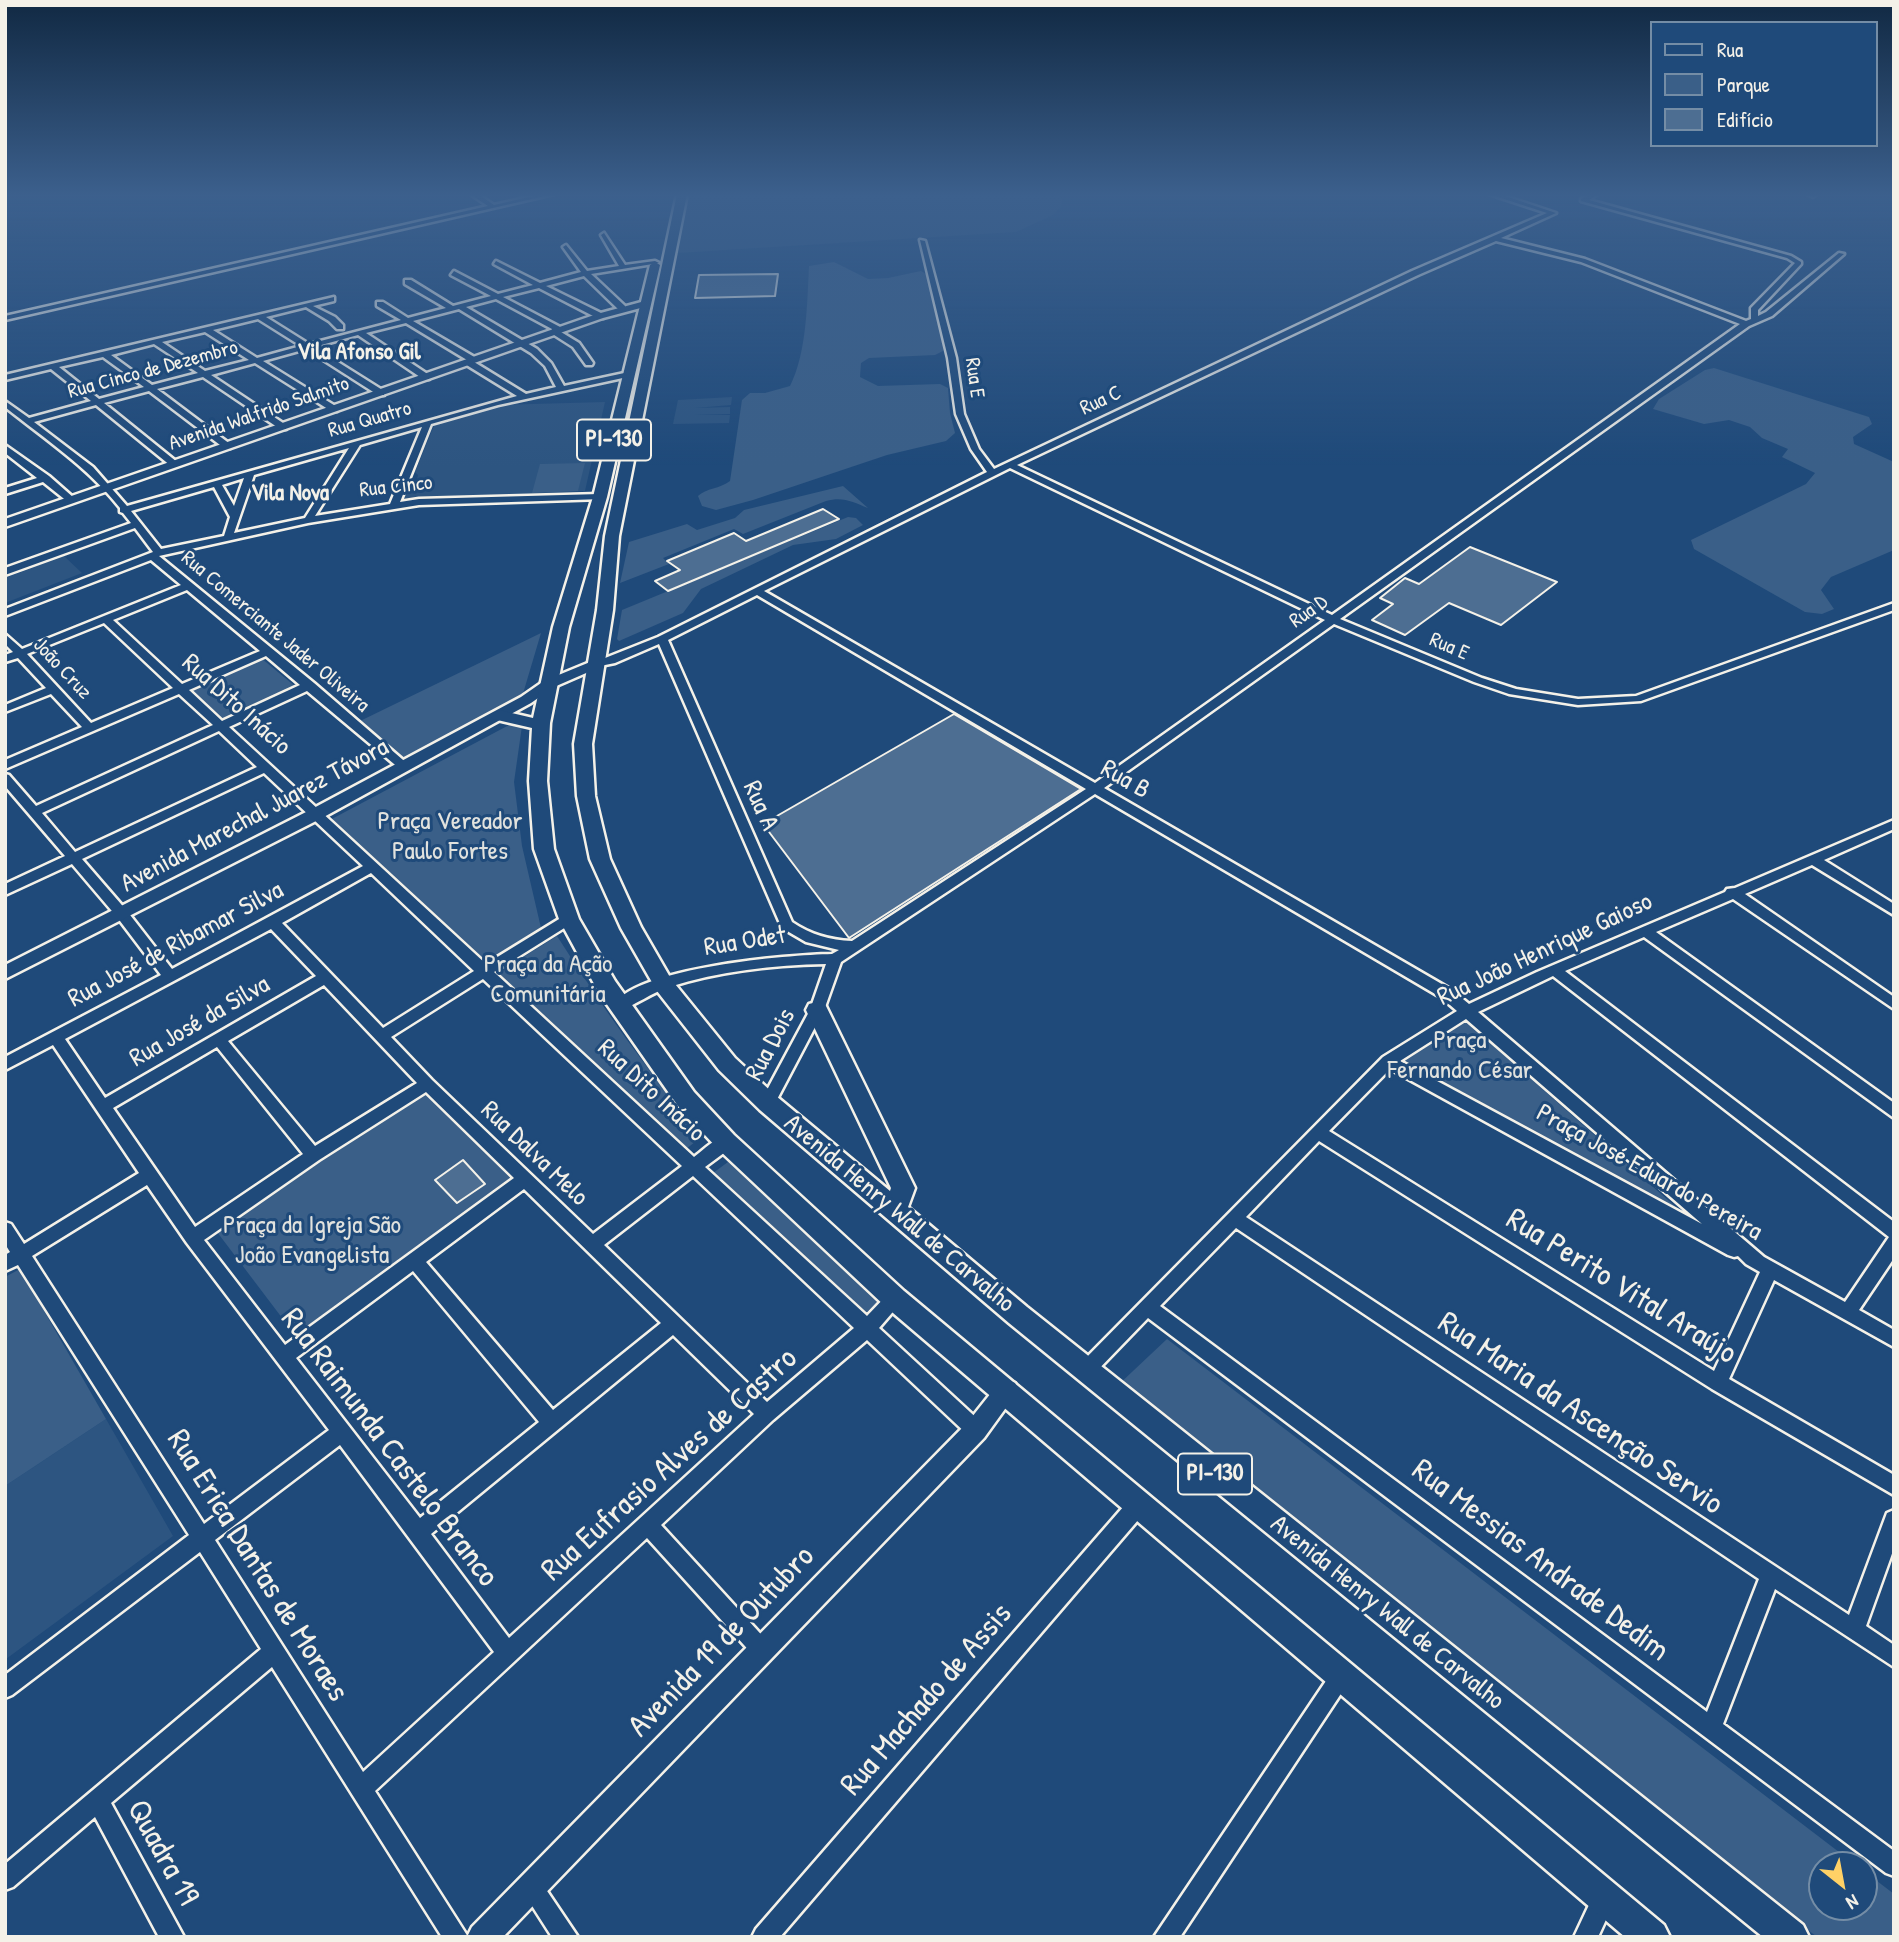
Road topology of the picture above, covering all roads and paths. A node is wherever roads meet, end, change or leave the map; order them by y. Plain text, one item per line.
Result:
1 (153, 285) edge
2 (413, 285) edge
3 (475, 285) edge
4 (541, 285) joint
5 (597, 285) edge
6 (652, 285) edge
7 (659, 285) edge
8 (934, 285) edge
9 (1391, 285) edge
10 (1650, 285) edge
11 (1778, 285) edge
12 (1804, 285) edge
13 (498, 297) junction
14 (331, 299) dead end
15 (645, 303) junction
16 (307, 304) junction
17 (380, 304) dead end
18 (661, 305) junction
19 (457, 308) junction
20 (622, 308) junction
21 (259, 316) junction
22 (600, 316) junction
23 (5, 318) edge
24 (408, 320) junction
25 (1751, 322) junction
26 (340, 327) dead end
27 (206, 329) junction
28 (557, 331) junction
29 (360, 333) junction
30 (155, 341) junction
31 (521, 344) junction
32 (309, 347) junction
33 (105, 354) junction
34 (258, 360) junction
35 (470, 361) junction
36 (589, 363) dead end
37 (52, 366) junction
38 (204, 374) junction
39 (629, 374) junction
40 (426, 377) junction
41 (5, 378) edge
42 (561, 387) junction
43 (150, 388) junction
44 (642, 390) junction
45 (626, 391) junction
46 (381, 393) junction
47 (523, 396) junction
48 (97, 402) junction
49 (5, 403) edge
50 (334, 409) junction
51 (27, 421) junction
52 (428, 422) junction
53 (284, 427) junction
54 (357, 442) junction
55 (227, 446) junction
56 (5, 448) edge
57 (18, 460) junction
58 (5, 464) edge
59 (174, 464) junction
60 (1011, 465) junction
61 (992, 473) junction
62 (250, 474) junction
63 (46, 478) junction
64 (216, 484) junction
65 (108, 487) junction
66 (5, 491) edge
67 (600, 497) junction
68 (71, 500) junction
69 (395, 504) junction
70 (123, 510) junction
71 (234, 515) junction
72 (308, 520) junction
73 (5, 523) edge
74 (136, 524) junction
75 (228, 537) junction
76 (156, 555) junction
77 (579, 566) junction
78 (5, 572) edge
79 (190, 585) junction
80 (758, 592) junction
81 (606, 595) junction
82 (1894, 606) edge
83 (5, 613) edge
84 (106, 619) junction
85 (1334, 620) junction
86 (5, 636) edge
87 (662, 639) junction
88 (268, 651) junction
89 (20, 653) junction
90 (5, 659) edge
91 (600, 667) junction
92 (310, 685) junction
93 (54, 689) junction
94 (179, 690) junction
95 (547, 691) junction
96 (5, 709) edge
97 (499, 715) junction
98 (221, 725) junction
99 (541, 725) junction
100 (90, 729) junction
101 (5, 765) edge
102 (404, 766) junction
103 (266, 767) junction
104 (5, 778) edge
105 (1095, 789) junction
106 (33, 812) junction
107 (316, 814) junction
108 (1893, 825) edge
109 (72, 858) junction
110 (1812, 859) junction
111 (370, 868) junction
112 (5, 890) edge
113 (1732, 892) junction
114 (1894, 910) edge
115 (122, 914) junction
116 (569, 919) junction
117 (273, 922) junction
118 (1645, 931) junction
119 (855, 946) junction
120 (835, 959) junction
121 (1554, 970) junction
122 (484, 972) junction
123 (5, 973) edge
124 (170, 975) junction
125 (324, 978) junction
126 (664, 985) junction
127 (620, 1004) junction
128 (1894, 1004) edge
129 (817, 1010) junction
130 (1466, 1010) junction
131 (381, 1036) junction
132 (55, 1037) junction
133 (219, 1040) junction
134 (1388, 1061) junction
135 (5, 1064) edge
136 (427, 1084) junction
137 (768, 1103) junction
138 (102, 1107) junction
139 (1894, 1112) edge
140 (1319, 1133) junction
141 (726, 1142) junction
142 (313, 1156) junction
143 (694, 1166) junction
144 (148, 1176) junction
145 (525, 1179) junction
146 (895, 1210) junction
147 (1234, 1218) junction
148 (5, 1229) edge
149 (1894, 1232) edge
150 (193, 1238) junction
151 (1894, 1243) edge
152 (592, 1244) junction
153 (13, 1259) edge
154 (414, 1260) junction
155 (1765, 1267) junction
156 (895, 1298) junction
157 (1148, 1308) junction
158 (1848, 1312) junction
159 (672, 1325) junction
160 (866, 1329) junction
161 (1894, 1339) edge
162 (283, 1357) junction
163 (1086, 1370) junction
164 (1718, 1383) junction
165 (1007, 1391) junction
166 (766, 1414) junction
167 (552, 1423) junction
168 (976, 1430) junction
169 (341, 1432) junction
170 (1894, 1486) edge
171 (1138, 1505) junction
172 (1894, 1520) edge
173 (647, 1524) junction
174 (418, 1532) junction
175 (202, 1539) junction
176 (1770, 1576) junction
177 (1854, 1630) junction
178 (761, 1649) junction
179 (273, 1652) junction
180 (508, 1654) junction
181 (1894, 1657) edge
182 (1341, 1676) junction
183 (5, 1688) edge
184 (1711, 1728) junction
185 (361, 1789) junction
186 (97, 1799) junction
187 (1894, 1866) edge
188 (5, 1879) edge
189 (531, 1887) junction
190 (1604, 1898) junction
191 (172, 1937) edge
192 (456, 1937) edge
193 (482, 1937) edge
194 (566, 1937) edge
195 (764, 1937) edge
196 (1166, 1937) edge
197 (1586, 1937) edge
198 (1652, 1937) edge
199 (1791, 1937) edge

1 - 23 street
2 - 19 street
3 - 13 street
4 - 13 street, Rua Cinco de Dezembro
4 - 22 street
5 - 20 street
6 - 15 main road, Avenida Henry Wall de Carvalho / PI-130
7 - 18 main road, Avenida Henry Wall de Carvalho / PI-130
8 - 61 street, Rua E
9 - 60 street, Rua C
10 - 25 street
11 - 25 street
12 - 25 street, Rua D
13 - 19 street, Rua Cinco de Dezembro
13 - 28 street
14 - 16 street
15 - 18 main road
15 - 20 street, Avenida Walfrido Salmito
15 - 39 main road, Avenida Henry Wall de Carvalho / PI-130
16 - 21 street
16 - 26 street
17 - 24 street
18 - 44 main road, Avenida Henry Wall de Carvalho / PI-130
19 - 24 street, Rua Cinco de Dezembro
19 - 31 street
20 - 22 street, Avenida Walfrido Salmito
21 - 27 street
21 - 32 street
22 - 28 street, Avenida Walfrido Salmito
24 - 29 street, Rua Cinco de Dezembro
24 - 35 street
25 - 85 street, Rua D
27 - 30 street
27 - 34 street
28 - 31 street, Avenida Walfrido Salmito
28 - 36 street
29 - 32 street, Rua Cinco de Dezembro
29 - 40 street
30 - 33 street
30 - 38 street
31 - 35 street, Avenida Walfrido Salmito
31 - 42 street
32 - 34 street, Rua Cinco de Dezembro
32 - 46 street
33 - 37 street
33 - 43 street
34 - 38 street, Rua Cinco de Dezembro
34 - 50 street
35 - 40 street, Avenida Walfrido Salmito
35 - 47 street
37 - 41 street
37 - 48 street
38 - 43 street, Rua Cinco de Dezembro
38 - 53 street
39 - 42 street, Rua Quatro
39 - 45 main road, Avenida Henry Wall de Carvalho / PI-130
40 - 46 street, Avenida Walfrido Salmito
42 - 47 street, Rua Quatro
43 - 48 street, Rua Cinco de Dezembro
43 - 55 street
44 - 45 main road
44 - 81 main road, Avenida Henry Wall de Carvalho / PI-130
45 - 67 main road, Avenida Henry Wall de Carvalho / PI-130
46 - 50 street, Avenida Walfrido Salmito
47 - 52 street, Rua Quatro
48 - 51 street, Rua Cinco de Dezembro
48 - 59 street
49 - 51 street, Rua Comerciante Jader Oliveira
50 - 53 street, Avenida Walfrido Salmito
51 - 65 street, Rua Comerciante Jader Oliveira
52 - 54 street, Rua Quatro
52 - 69 street
53 - 55 street, Avenida Walfrido Salmito
54 - 62 street, Rua Quatro
54 - 72 street
55 - 59 street, Avenida Walfrido Salmito
56 - 57 street
57 - 58 street
57 - 63 street
59 - 65 street, Avenida Walfrido Salmito
60 - 61 street, Rua C
60 - 85 street, Rua E
61 - 80 street, Rua C
62 - 64 street, Rua Quatro
62 - 71 street
63 - 66 street
63 - 68 street
64 - 70 street, Rua Quatro
64 - 71 street
65 - 68 street, Avenida Walfrido Salmito
65 - 70 street, Rua Comerciante Jader Oliveira
67 - 69 street, Rua Cinco
67 - 77 main road, Avenida Henry Wall de Carvalho / PI-130
68 - 73 street, Avenida Walfrido Salmito
69 - 72 street, Rua Cinco
70 - 74 street, Rua Comerciante Jader Oliveira
71 - 75 street
72 - 75 street, Rua Cinco
74 - 76 street, Rua Comerciante Jader Oliveira
74 - 78 street
75 - 76 street, Rua Cinco
76 - 79 street, Rua Comerciante Jader Oliveira
76 - 83 street, Rua Cinco
77 - 81 main road
77 - 95 main road, Avenida Henry Wall de Carvalho / PI-130
79 - 84 street
79 - 88 street, Rua Comerciante Jader Oliveira
80 - 87 street, Rua C
80 - 105 street, Rua B
81 - 91 main road, Avenida Henry Wall de Carvalho / PI-130
82 - 85 street, Rua E
84 - 89 street
84 - 94 street, Rua Dito Inácio
85 - 105 street, Rua D
86 - 89 street, João Cruz
87 - 91 street, Rua C
87 - 119 street, Rua A
88 - 92 street, Rua Comerciante Jader Oliveira
88 - 94 street
89 - 90 street
89 - 93 street, João Cruz
91 - 95 street, Avenida Marechal Juarez Távora
91 - 126 main road, Avenida Henry Wall de Carvalho / PI-130
92 - 98 street
92 - 102 street, Rua Comerciante Jader Oliveira
93 - 96 street
93 - 100 street, João Cruz
94 - 98 street, Rua Dito Inácio
94 - 100 street
95 - 97 street, Avenida Marechal Juarez Távora
95 - 99 main road, Avenida Henry Wall de Carvalho / PI-130
97 - 99 main road
97 - 102 street, Avenida Marechal Juarez Távora
98 - 103 street, Rua Dito Inácio
98 - 106 street
99 - 116 main road, Avenida Henry Wall de Carvalho / PI-130
100 - 101 street
102 - 107 street, Avenida Marechal Juarez Távora
103 - 107 street, Rua Dito Inácio
103 - 109 street
104 - 106 street
105 - 119 street, Rua D
105 - 130 street, Rua B
106 - 109 street
107 - 111 street, Rua Dito Inácio
107 - 115 street, Avenida Marechal Juarez Távora
108 - 110 street, Rua João Henrique Gaioso
109 - 112 street
109 - 115 street
110 - 113 street, Rua João Henrique Gaioso
110 - 114 street
111 - 117 street, Rua José de Ribamar Silva
111 - 122 street, Rua Dito Inácio
113 - 118 street, Rua João Henrique Gaioso
113 - 128 street
115 - 123 street, Avenida Marechal Juarez Távora
115 - 124 street
116 - 122 street
116 - 127 main road, Avenida Henry Wall de Carvalho / PI-130
117 - 124 street, Rua José de Ribamar Silva
117 - 125 street, Rua Dalva Melo
118 - 121 street, Rua João Henrique Gaioso
118 - 139 street
119 - 120 street, Rua D
120 - 126 street, Rua Odet
120 - 129 street
121 - 130 street, Rua João Henrique Gaioso
121 - 149 street
122 - 131 street
122 - 143 street, Rua Dito Inácio
124 - 132 street, Rua José de Ribamar Silva
125 - 131 street, Rua Dalva Melo
125 - 133 street, Rua José da Silva
126 - 127 street, Rua Odet
126 - 137 main road, Avenida Henry Wall de Carvalho / PI-130
127 - 141 main road, Avenida Henry Wall de Carvalho / PI-130
129 - 137 street, Rua Dois
129 - 146 main road
130 - 134 street, Rua João Henrique Gaioso
130 - 155 street, Rua B
131 - 136 street, Rua Dalva Melo
132 - 135 street, Rua José de Ribamar Silva
132 - 138 street, Rua Raimunda Castelo Branco
133 - 138 street, Rua José da Silva
133 - 142 street
134 - 140 street, Rua João Henrique Gaioso
134 - 155 street, Praça José Eduardo Pereira
136 - 142 street
136 - 145 street, Rua Dalva Melo
137 - 146 main road, Avenida Henry Wall de Carvalho / PI-130
138 - 144 street, Rua Raimunda Castelo Branco
140 - 147 street, Rua João Henrique Gaioso
140 - 164 street, Rua Perito Vital Araújo
141 - 143 street
141 - 156 main road, Avenida Henry Wall de Carvalho / PI-130
142 - 150 street
143 - 152 street
143 - 160 street, Rua Dito Inácio
144 - 150 street, Rua Raimunda Castelo Branco
144 - 153 street
145 - 152 street, Rua Dalva Melo
145 - 154 street
146 - 163 main road, Avenida Henry Wall de Carvalho / PI-130
147 - 157 street, Rua João Henrique Gaioso
147 - 176 street, Rua Maria da Ascenção Servio
148 - 153 street, Rua Erica Dantas de Moraes
150 - 162 street, Rua Raimunda Castelo Branco
151 - 158 street
152 - 159 street, Rua Dalva Melo
153 - 175 street, Rua Erica Dantas de Moraes
154 - 162 street
154 - 167 street
155 - 158 street, Praça José Eduardo Pereira
155 - 164 street
156 - 160 street, Rua Eufrasio Alves de Castro
156 - 165 main road, Avenida Henry Wall de Carvalho / PI-130
157 - 163 street, Rua João Henrique Gaioso
157 - 184 street, Rua Messias Andrade Dedim
158 - 161 street, Praça José Eduardo Pereira
159 - 166 street, Rua Dalva Melo
159 - 167 street
160 - 166 street, Rua Eufrasio Alves de Castro
160 - 168 street, Rua Dito Inácio
162 - 169 street, Rua Raimunda Castelo Branco
163 - 199 main road, Avenida Henry Wall de Carvalho / PI-130
164 - 170 street, Rua Perito Vital Araújo
165 - 168 street, Avenida 19 de Outubro
165 - 171 main road, Avenida Henry Wall de Carvalho / PI-130
166 - 173 street, Rua Eufrasio Alves de Castro
167 - 174 street
168 - 178 street, Avenida 19 de Outubro
169 - 174 street, Rua Raimunda Castelo Branco
169 - 175 street
171 - 182 main road, Avenida Henry Wall de Carvalho / PI-130
171 - 195 street, Rua Machado de Assis
172 - 177 street
173 - 178 street
173 - 180 street, Rua Eufrasio Alves de Castro
174 - 180 street, Rua Raimunda Castelo Branco
175 - 179 street, Rua Erica Dantas de Moraes
175 - 183 street
176 - 177 street, Rua Maria da Ascenção Servio
176 - 184 street
177 - 181 street, Rua Maria da Ascenção Servio
178 - 189 street, Avenida 19 de Outubro
179 - 185 street, Rua Erica Dantas de Moraes
179 - 186 street
180 - 185 street, Rua Eufrasio Alves de Castro
182 - 190 main road, Avenida Henry Wall de Carvalho / PI-130
182 - 196 street
184 - 187 street, Rua Messias Andrade Dedim
185 - 192 street, Rua Erica Dantas de Moraes
186 - 188 street
186 - 191 street, Quadra 19
189 - 193 street, Avenida 19 de Outubro
189 - 194 street
190 - 197 street
190 - 198 main road, Avenida Henry Wall de Carvalho / PI-130

